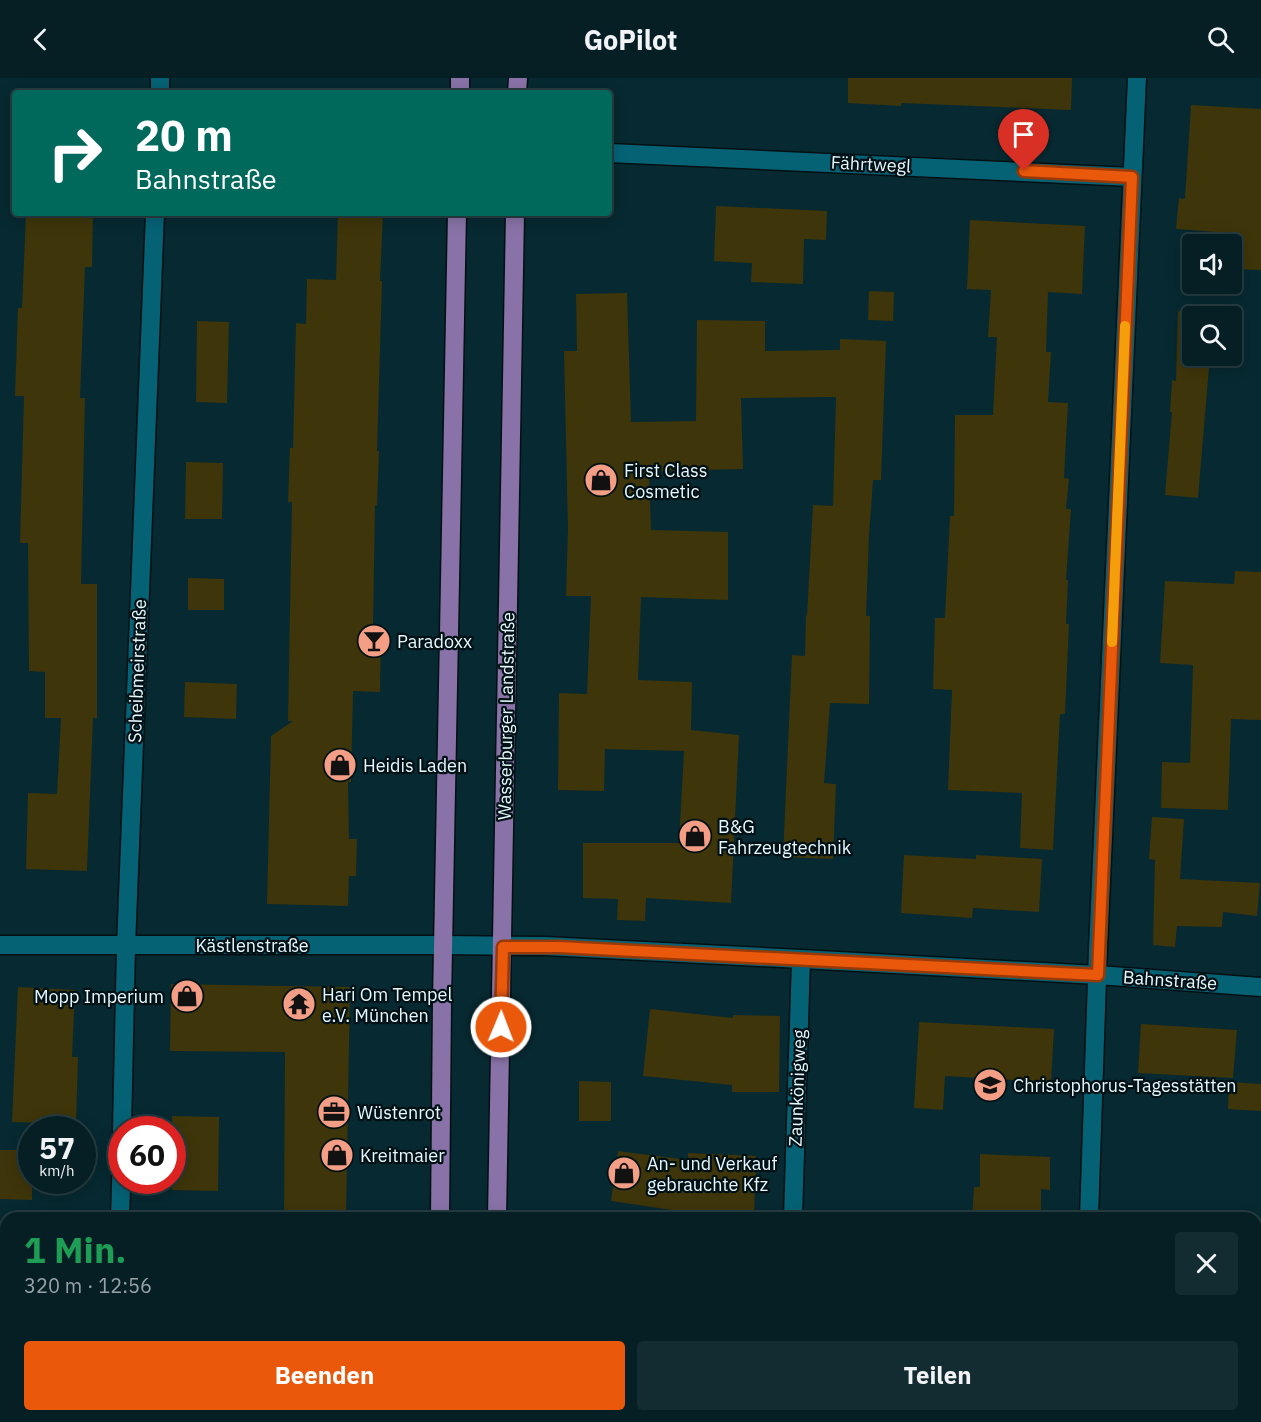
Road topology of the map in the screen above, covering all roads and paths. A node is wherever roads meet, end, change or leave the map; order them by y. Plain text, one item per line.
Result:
1 (1137, 78) edge
2 (612, 153) edge
3 (1132, 177) junction
4 (155, 216) edge
5 (458, 216) edge
6 (515, 216) edge
7 (0, 945) edge
8 (444, 945) junction
9 (126, 946) junction
10 (503, 947) junction
11 (801, 959) junction
12 (1098, 975) junction
13 (1261, 987) edge
14 (122, 1116) edge
15 (121, 1194) edge
16 (120, 1212) edge
17 (440, 1212) edge
18 (497, 1212) edge
19 (793, 1212) edge
20 (1089, 1212) edge

1 - 3 street
2 - 3 street, Fährtwegl
3 - 12 street
4 - 9 street, Scheibmeirstraße
5 - 8 main road
6 - 10 main road, Wasserburger Landstraße
7 - 9 street, Kästlenstraße
8 - 9 street, Kästlenstraße
8 - 10 street, Kästlenstraße
8 - 17 main road
9 - 14 street, Scheibmeirstraße
10 - 11 street, Bahnstraße
10 - 18 main road, Wasserburger Landstraße
11 - 12 street, Bahnstraße
11 - 19 street, Zaunkönigweg
12 - 13 street, Bahnstraße
12 - 20 street
15 - 16 street

